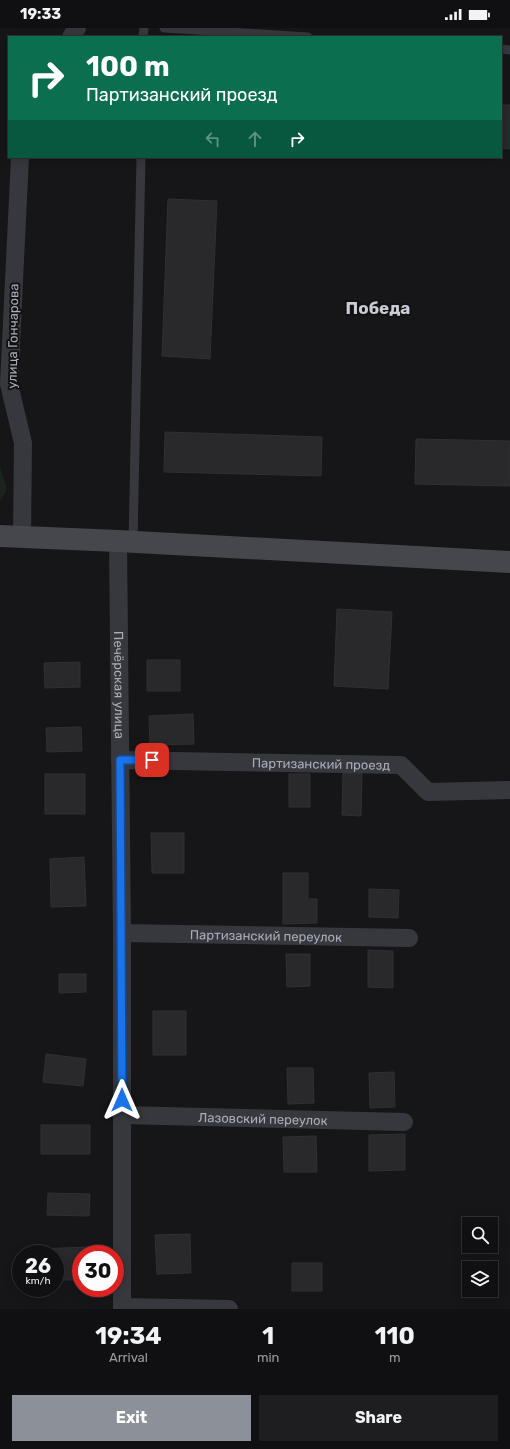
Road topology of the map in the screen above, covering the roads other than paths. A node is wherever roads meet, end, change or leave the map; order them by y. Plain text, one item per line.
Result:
1 (164, 28) edge
2 (292, 36) edge
3 (20, 158) edge
4 (141, 158) edge
5 (0, 536) edge
6 (22, 538) junction
7 (125, 542) junction
8 (510, 562) edge
9 (120, 760) junction
10 (510, 790) edge
11 (122, 933) junction
12 (409, 938) dead end
13 (122, 1115) junction
14 (404, 1122) dead end
15 (122, 1308) edge
16 (229, 1309) edge

1 - 2 lane
3 - 6 street, улица Гончарова
4 - 7 lane
5 - 6 main road
6 - 7 main road
7 - 8 main road
7 - 9 street, Печёрская улица
9 - 10 street, Партизанский проезд
9 - 11 street, Печёрская улица
11 - 12 street, Партизанский переулок
11 - 13 street, Печёрская улица
13 - 14 street, Лазовский переулок
13 - 15 street, Печёрская улица
15 - 16 street

